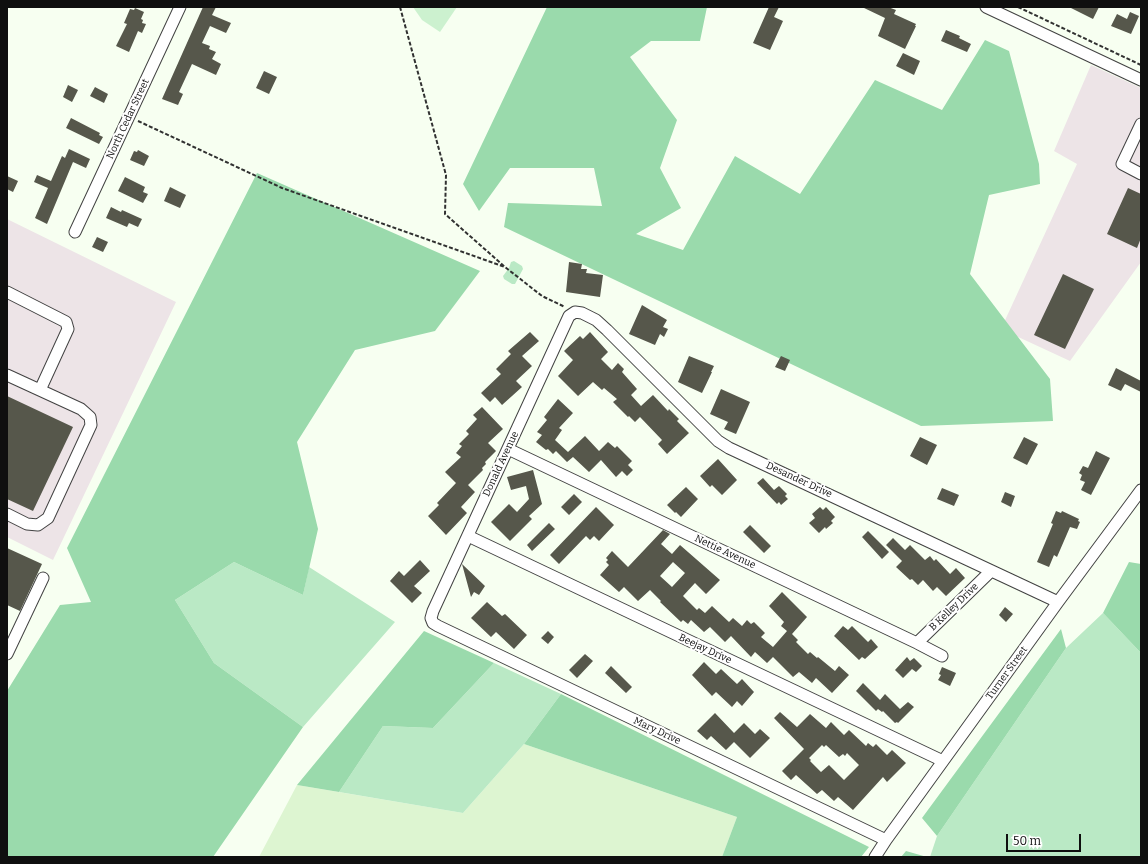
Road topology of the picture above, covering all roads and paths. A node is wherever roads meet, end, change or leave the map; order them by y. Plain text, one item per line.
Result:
1 (180, 7) edge
2 (400, 7) edge
3 (986, 7) edge
4 (1018, 7) edge
5 (1141, 65) edge
6 (1141, 80) edge
7 (129, 116) junction
8 (1141, 124) edge
9 (1141, 174) edge
10 (75, 232) dead end
11 (505, 267) junction
12 (7, 292) edge
13 (575, 312) junction
14 (7, 375) edge
15 (40, 390) junction
16 (508, 449) junction
17 (1141, 490) edge
18 (7, 514) edge
19 (468, 536) junction
20 (991, 570) junction
21 (43, 578) dead end
22 (1058, 602) junction
23 (431, 618) joint
24 (916, 643) junction
25 (7, 654) edge
26 (942, 656) dead end
27 (943, 761) junction
28 (886, 840) junction
29 (876, 857) edge

1 - 7 street, North Cedar Street
2 - 11 path
3 - 6 street
4 - 5 path
7 - 10 street, North Cedar Street
7 - 11 path
8 - 9 street
11 - 13 path
12 - 15 street
13 - 16 street, Donald Avenue
13 - 20 street, Desander Drive
14 - 15 street
15 - 18 street
16 - 19 street, Donald Avenue
16 - 24 street, Nettie Avenue
17 - 22 street, Turner Street
19 - 23 street, Donald Avenue
19 - 27 street, Beejay Drive
20 - 22 street, Desander Drive
20 - 24 street, B Kelley Drive
21 - 25 street
22 - 27 street, Turner Street
23 - 28 street, Mary Drive
24 - 26 street, Nettie Avenue
27 - 28 street, Turner Street
28 - 29 street, Turner Street

